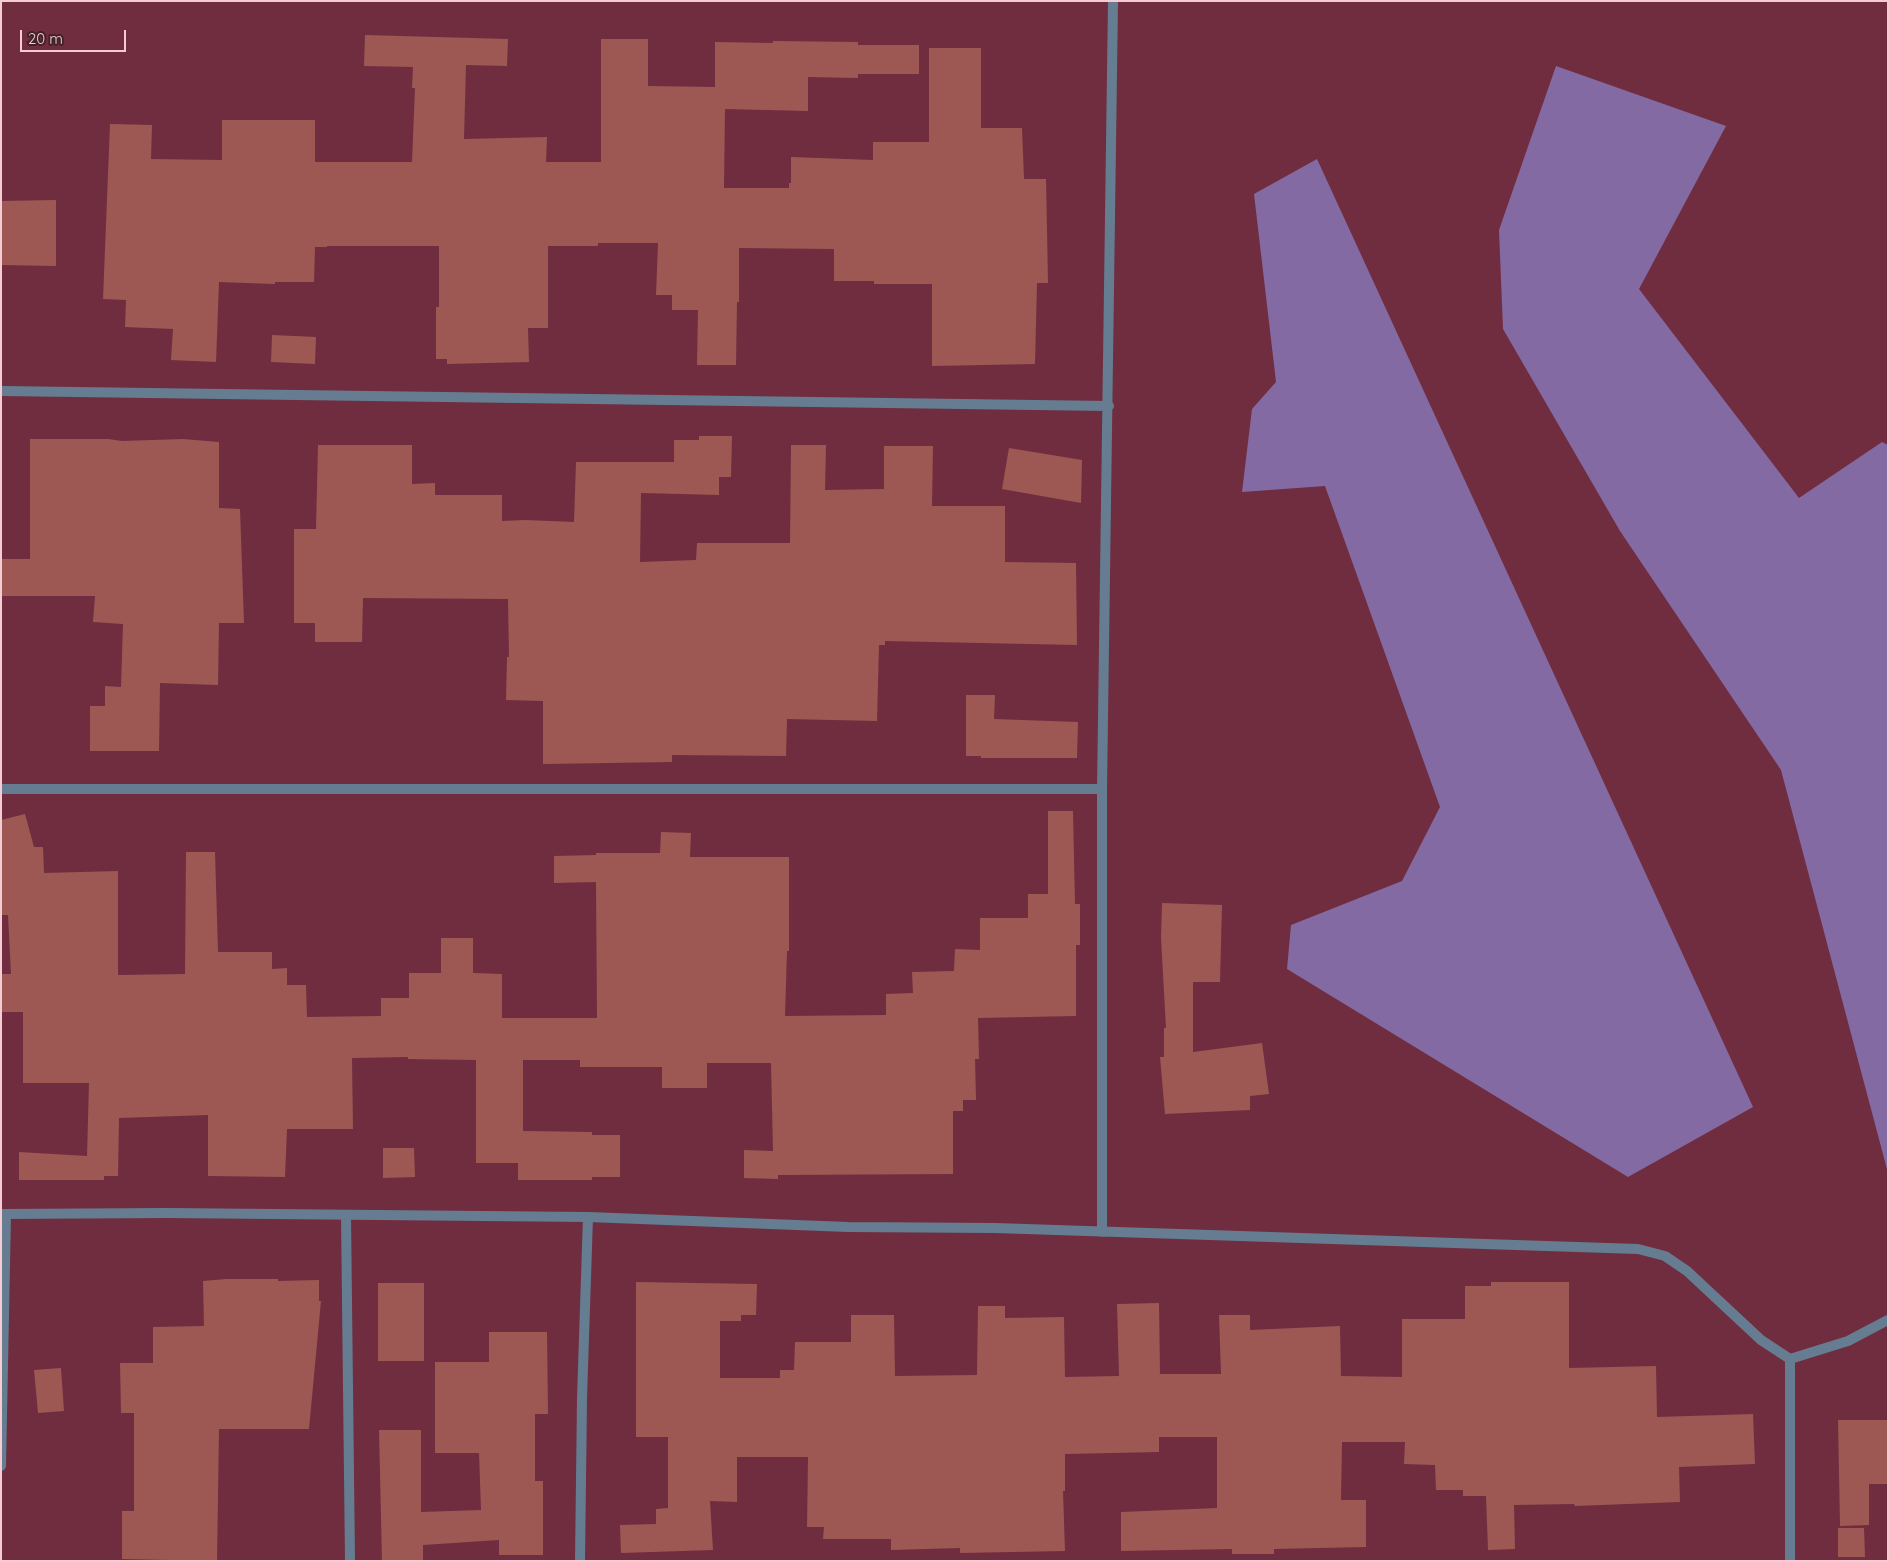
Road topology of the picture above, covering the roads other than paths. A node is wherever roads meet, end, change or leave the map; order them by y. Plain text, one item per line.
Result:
1 (1113, 1) edge
2 (1, 391) edge
3 (1109, 406) junction
4 (1, 789) edge
5 (1102, 789) junction
6 (4, 1214) edge
7 (346, 1215) junction
8 (588, 1217) junction
9 (1102, 1232) junction
10 (1888, 1320) edge
11 (1790, 1359) junction
12 (1, 1466) edge
13 (350, 1561) edge
14 (580, 1561) edge
15 (1790, 1561) edge

1 - 3 street
2 - 3 street
3 - 5 street
4 - 5 street
5 - 9 street
6 - 7 street
6 - 12 street
7 - 8 street
7 - 13 street
8 - 9 street
8 - 14 street
9 - 11 street
10 - 11 street
11 - 15 street

